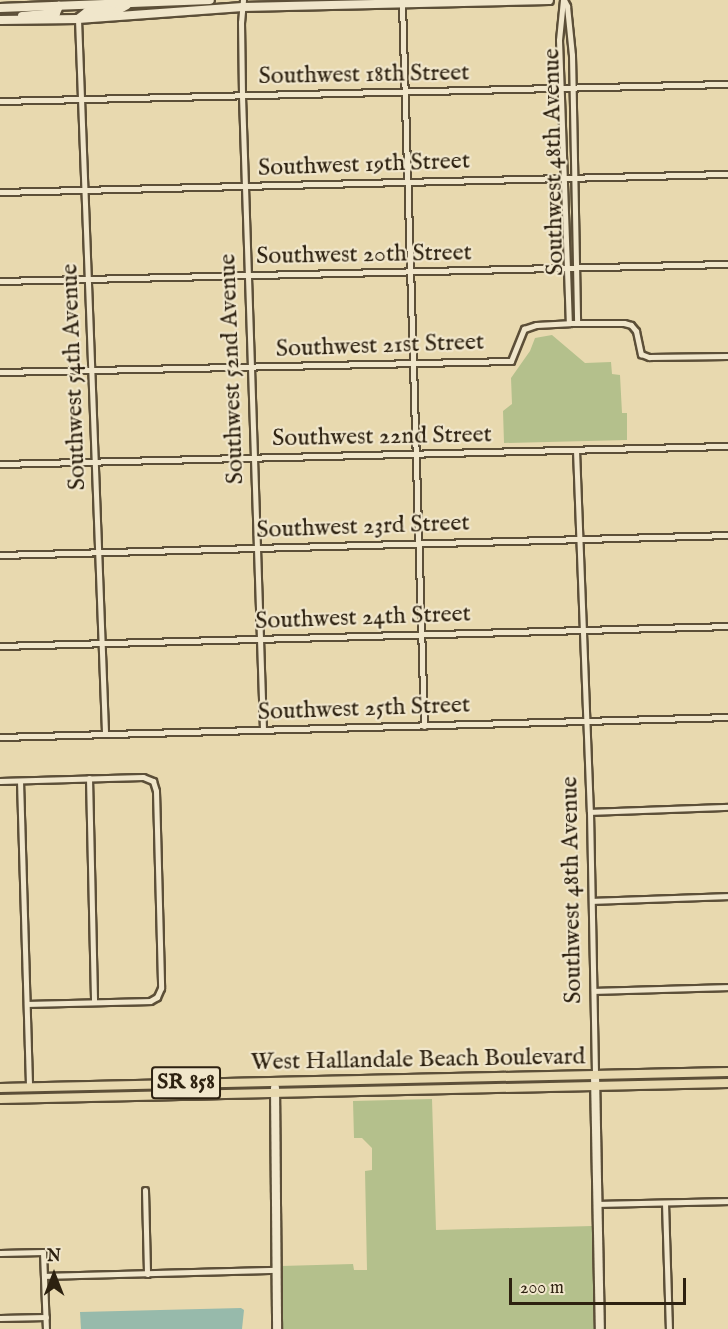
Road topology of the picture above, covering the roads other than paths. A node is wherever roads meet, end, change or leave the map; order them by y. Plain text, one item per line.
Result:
1 (210, 0) edge
2 (355, 0) edge
3 (549, 0) edge
4 (564, 0) edge
5 (406, 2) edge
6 (243, 3) edge
7 (128, 4) junction
8 (340, 5) junction
9 (59, 6) junction
10 (0, 8) edge
11 (78, 19) junction
12 (0, 20) edge
13 (16, 20) junction
14 (728, 84) edge
15 (573, 87) junction
16 (561, 88) junction
17 (403, 92) junction
18 (242, 96) junction
19 (81, 99) junction
20 (0, 101) edge
21 (728, 174) edge
22 (564, 177) junction
23 (573, 177) junction
24 (407, 182) junction
25 (246, 186) junction
26 (86, 190) junction
27 (0, 192) edge
28 (728, 264) edge
29 (566, 268) junction
30 (576, 268) junction
31 (410, 272) junction
32 (249, 276) junction
33 (89, 278) junction
34 (0, 281) edge
35 (569, 323) junction
36 (578, 323) junction
37 (728, 356) edge
38 (413, 363) junction
39 (252, 368) junction
40 (91, 370) junction
41 (0, 372) edge
42 (728, 446) edge
43 (576, 450) junction
44 (416, 454) junction
45 (255, 458) junction
46 (94, 462) junction
47 (0, 464) edge
48 (728, 535) edge
49 (579, 539) junction
50 (418, 543) junction
51 (257, 549) junction
52 (97, 553) junction
53 (0, 555) edge
54 (728, 626) edge
55 (581, 630) junction
56 (421, 634) junction
57 (261, 639) junction
58 (100, 643) junction
59 (0, 646) edge
60 (728, 717) edge
61 (587, 721) junction
62 (424, 726) junction
63 (263, 730) junction
64 (105, 733) junction
65 (0, 737) edge
66 (89, 778) junction
67 (20, 781) junction
68 (0, 782) edge
69 (728, 807) edge
70 (590, 813) junction
71 (728, 896) edge
72 (592, 901) junction
73 (728, 987) edge
74 (594, 991) junction
75 (94, 1002) junction
76 (28, 1004) junction
77 (728, 1072) edge
78 (595, 1076) junction
79 (728, 1078) edge
80 (372, 1081) junction
81 (275, 1082) junction
82 (728, 1083) edge
83 (706, 1084) junction
84 (596, 1086) junction
85 (0, 1088) edge
86 (29, 1088) junction
87 (392, 1093) junction
88 (275, 1094) junction
89 (0, 1099) edge
90 (145, 1190) dead end
91 (728, 1201) edge
92 (666, 1203) junction
93 (598, 1204) junction
94 (0, 1253) edge
95 (276, 1270) junction
96 (147, 1274) junction
97 (44, 1276) junction
98 (46, 1317) junction
99 (0, 1318) edge
100 (46, 1329) edge
101 (277, 1329) edge
102 (600, 1329) edge
103 (669, 1329) edge

1 - 7 main road
2 - 8 main road
3 - 5 main road
4 - 15 street, Southwest 48th Avenue
4 - 16 street, Southwest 48th Avenue
5 - 8 main road
5 - 17 street
6 - 8 main road
6 - 11 main road
6 - 18 street, Southwest 52nd Avenue
7 - 9 main road
7 - 11 main road
9 - 10 main road
9 - 13 main road
11 - 13 main road
11 - 19 street, Southwest 54th Avenue
12 - 13 main road
14 - 15 street, Southwest 18th Street
15 - 16 street, Southwest 18th Street
15 - 23 street, Southwest 48th Avenue
16 - 17 street, Southwest 18th Street
16 - 22 street, Southwest 48th Avenue
17 - 18 street, Southwest 18th Street
17 - 24 street
18 - 19 street, Southwest 18th Street
18 - 25 street, Southwest 52nd Avenue
19 - 20 street, Southwest 18th Street
19 - 26 street, Southwest 54th Avenue
21 - 23 street, Southwest 19th Street
22 - 23 street, Southwest 19th Street
22 - 24 street, Southwest 19th Street
22 - 29 street, Southwest 48th Avenue
23 - 30 street, Southwest 48th Avenue
24 - 25 street, Southwest 19th Street
24 - 31 street
25 - 26 street, Southwest 19th Street
25 - 32 street, Southwest 52nd Avenue
26 - 27 street, Southwest 19th Street
26 - 33 street, Southwest 54th Avenue
28 - 30 street, Southwest 20th Street
29 - 30 street, Southwest 20th Street
29 - 31 street, Southwest 20th Street
29 - 35 street, Southwest 48th Avenue
30 - 36 street, Southwest 48th Avenue
31 - 32 street, Southwest 20th Street
31 - 38 street
32 - 33 street, Southwest 20th Street
32 - 39 street, Southwest 52nd Avenue
33 - 34 street, Southwest 20th Street
33 - 40 street, Southwest 54th Avenue
35 - 36 street
35 - 38 street, Southwest 21st Street
36 - 37 street
38 - 39 street, Southwest 21st Street
38 - 44 street
39 - 40 street, Southwest 21st Street
39 - 45 street, Southwest 52nd Avenue
40 - 41 street, Southwest 21st Street
40 - 46 street, Southwest 54th Avenue
42 - 43 street, Southwest 22nd Street
43 - 44 street, Southwest 22nd Street
43 - 49 street, Southwest 48th Avenue
44 - 45 street, Southwest 22nd Street
44 - 50 street
45 - 46 street, Southwest 22nd Street
45 - 51 street, Southwest 52nd Avenue
46 - 47 street, Southwest 22nd Street
46 - 52 street, Southwest 54th Avenue
48 - 49 street, Southwest 23rd Street
49 - 50 street, Southwest 23rd Street
49 - 55 street, Southwest 48th Avenue
50 - 51 street, Southwest 23rd Street
50 - 56 street
51 - 52 street, Southwest 23rd Street
51 - 57 street, Southwest 52nd Avenue
52 - 53 street, Southwest 23rd Street
52 - 58 street, Southwest 54th Avenue
54 - 55 street, Southwest 24th Street
55 - 56 street, Southwest 24th Street
55 - 61 street, Southwest 48th Avenue
56 - 57 street, Southwest 24th Street
56 - 62 street
57 - 58 street, Southwest 24th Street
57 - 63 street, Southwest 52nd Avenue
58 - 59 street, Southwest 24th Street
58 - 64 street, Southwest 54th Avenue
60 - 61 street, Southwest 25th Street
61 - 62 street, Southwest 25th Street
61 - 70 street, Southwest 48th Avenue
62 - 63 street, Southwest 25th Street
63 - 64 street, Southwest 25th Street
64 - 65 street, Southwest 25th Street
66 - 67 street
66 - 75 street
66 - 75 street
67 - 68 street
67 - 76 street
69 - 70 street
70 - 72 street, Southwest 48th Avenue
71 - 72 street
72 - 74 street, Southwest 48th Avenue
73 - 74 street
74 - 78 street, Southwest 48th Avenue
75 - 76 street
76 - 86 street
77 - 78 main road, West Hallandale Beach Boulevard / SR 858
78 - 80 main road, West Hallandale Beach Boulevard / SR 858
78 - 84 main road, Southwest 48th Avenue
79 - 83 main road
80 - 81 main road, West Hallandale Beach Boulevard / SR 858
80 - 87 main road
81 - 86 main road, West Hallandale Beach Boulevard / SR 858
81 - 88 main road
82 - 83 main road, West Hallandale Beach Boulevard / SR 858
83 - 84 main road, West Hallandale Beach Boulevard / SR 858
84 - 87 main road, West Hallandale Beach Boulevard / SR 858
84 - 93 main road, Southwest 48th Avenue
85 - 86 main road, West Hallandale Beach Boulevard / SR 858
87 - 88 main road, West Hallandale Beach Boulevard / SR 858
88 - 89 main road, West Hallandale Beach Boulevard / SR 858
88 - 95 main road
90 - 96 street
91 - 92 street
92 - 93 street
92 - 103 street
93 - 102 main road, Southwest 48th Avenue
94 - 97 street
95 - 96 street
95 - 101 main road
96 - 97 street
97 - 98 street
98 - 99 street
98 - 100 street

